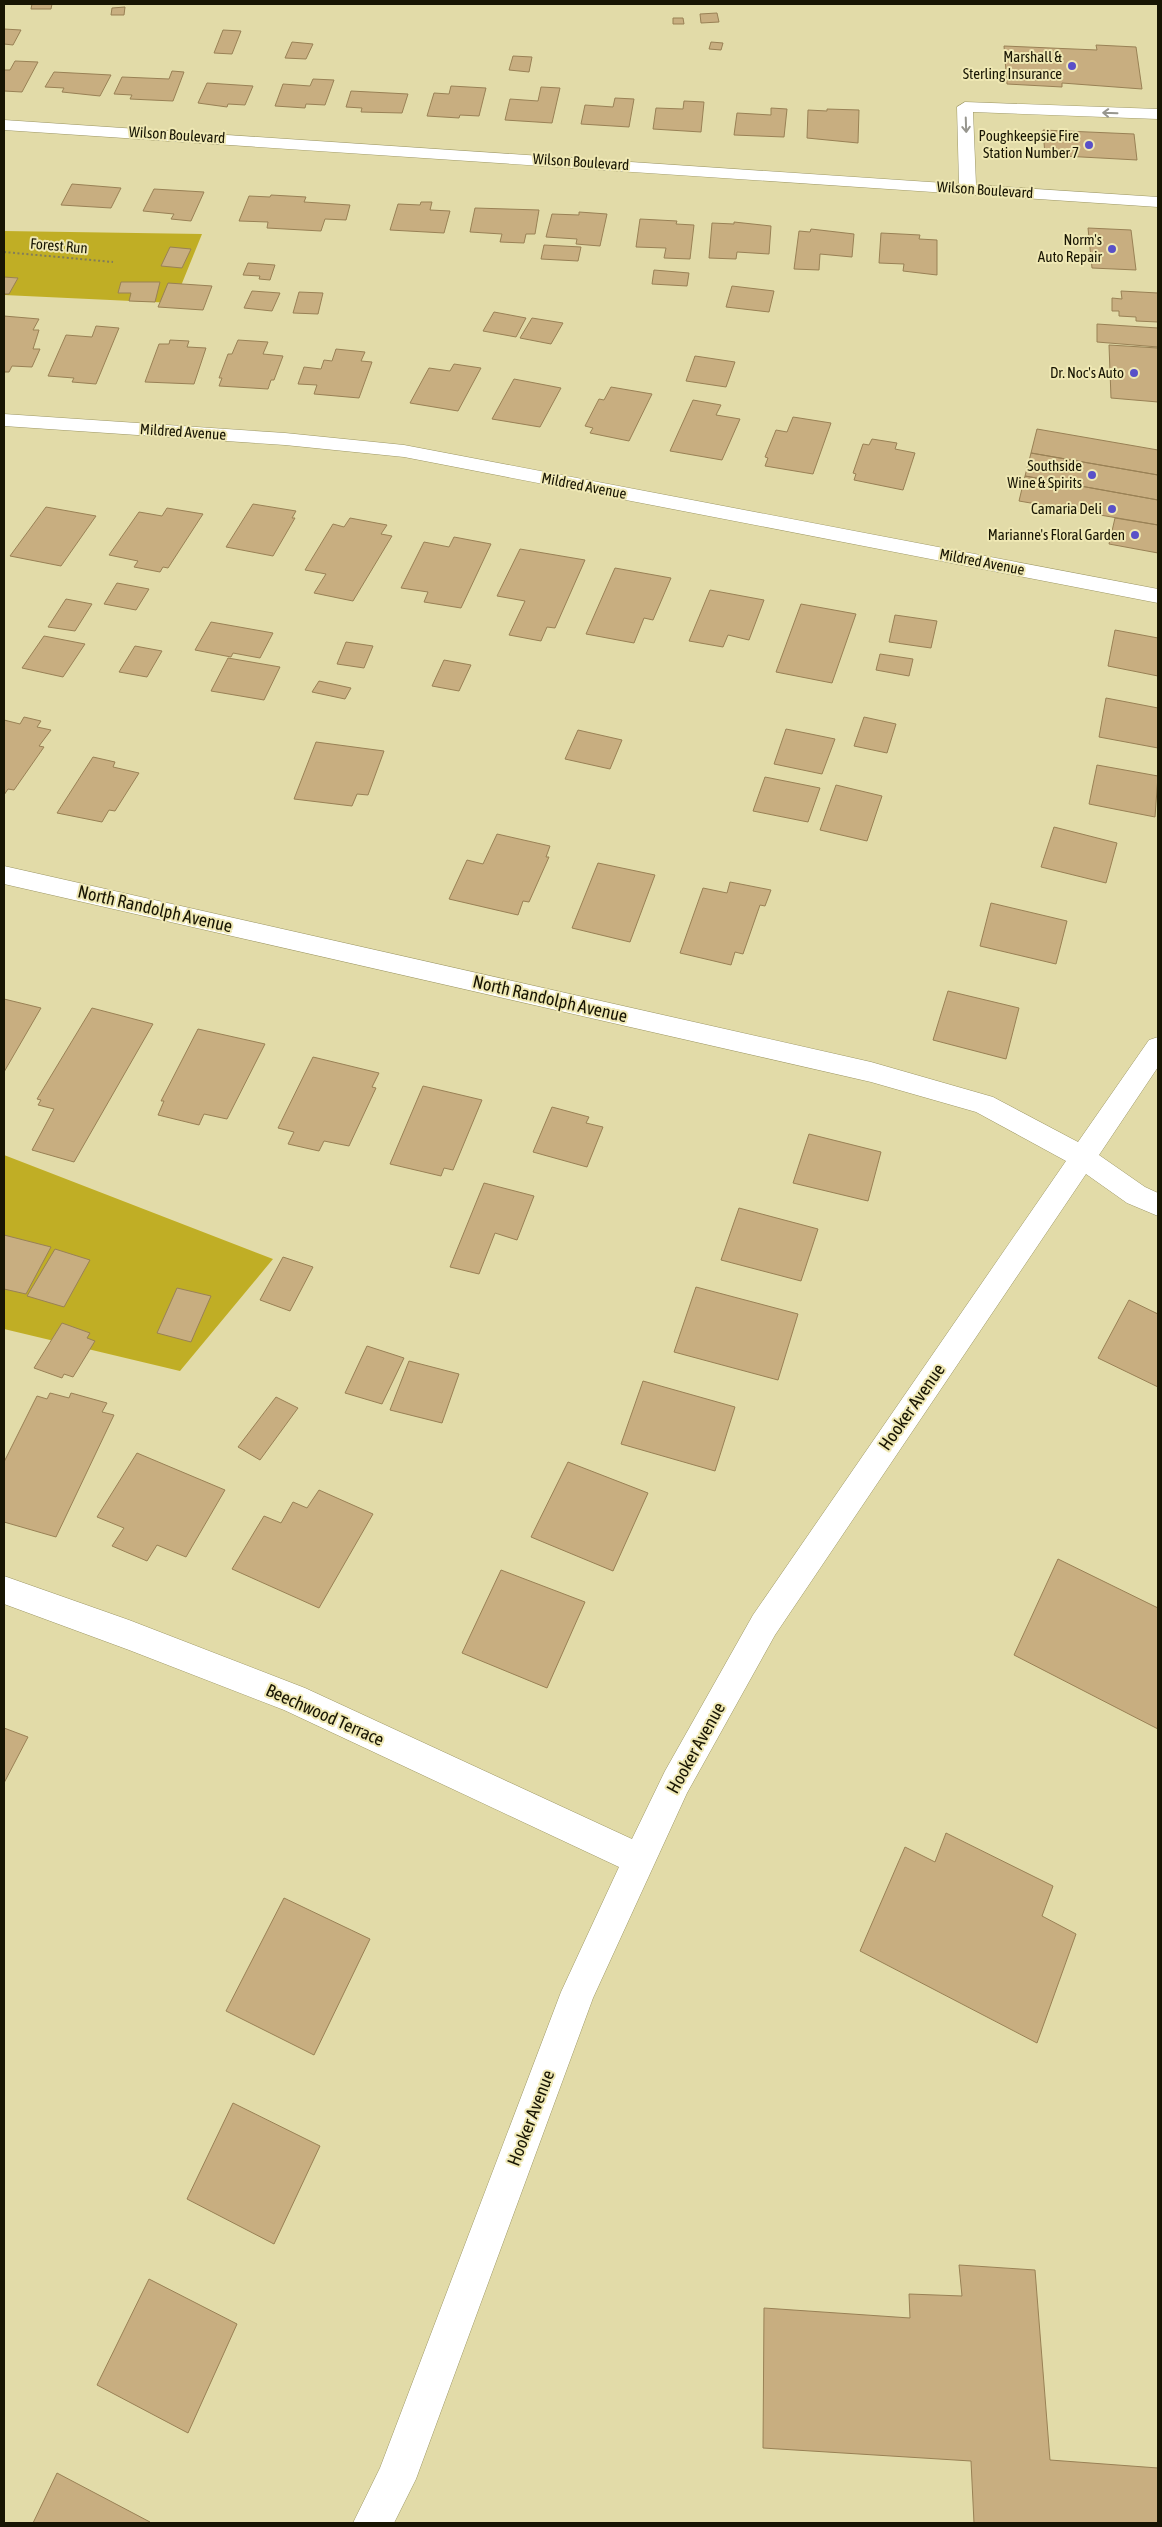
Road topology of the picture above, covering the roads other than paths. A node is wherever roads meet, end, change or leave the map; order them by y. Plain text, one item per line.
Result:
1 (1158, 114) edge
2 (4, 125) edge
3 (968, 188) junction
4 (1158, 202) edge
5 (4, 420) edge
6 (1158, 596) edge
7 (4, 875) edge
8 (1158, 1048) edge
9 (1084, 1158) junction
10 (1158, 1206) edge
11 (4, 1590) edge
12 (639, 1859) junction
13 (373, 2523) edge

1 -> 3 street
2 - 3 street, Wilson Boulevard
3 - 4 street, Wilson Boulevard
5 - 6 street, Mildred Avenue
7 - 9 street, North Randolph Avenue
8 - 9 street, Hooker Avenue
9 - 10 street, North Randolph Avenue
9 - 12 street, Hooker Avenue
11 - 12 street, Beechwood Terrace
12 - 13 street, Hooker Avenue

